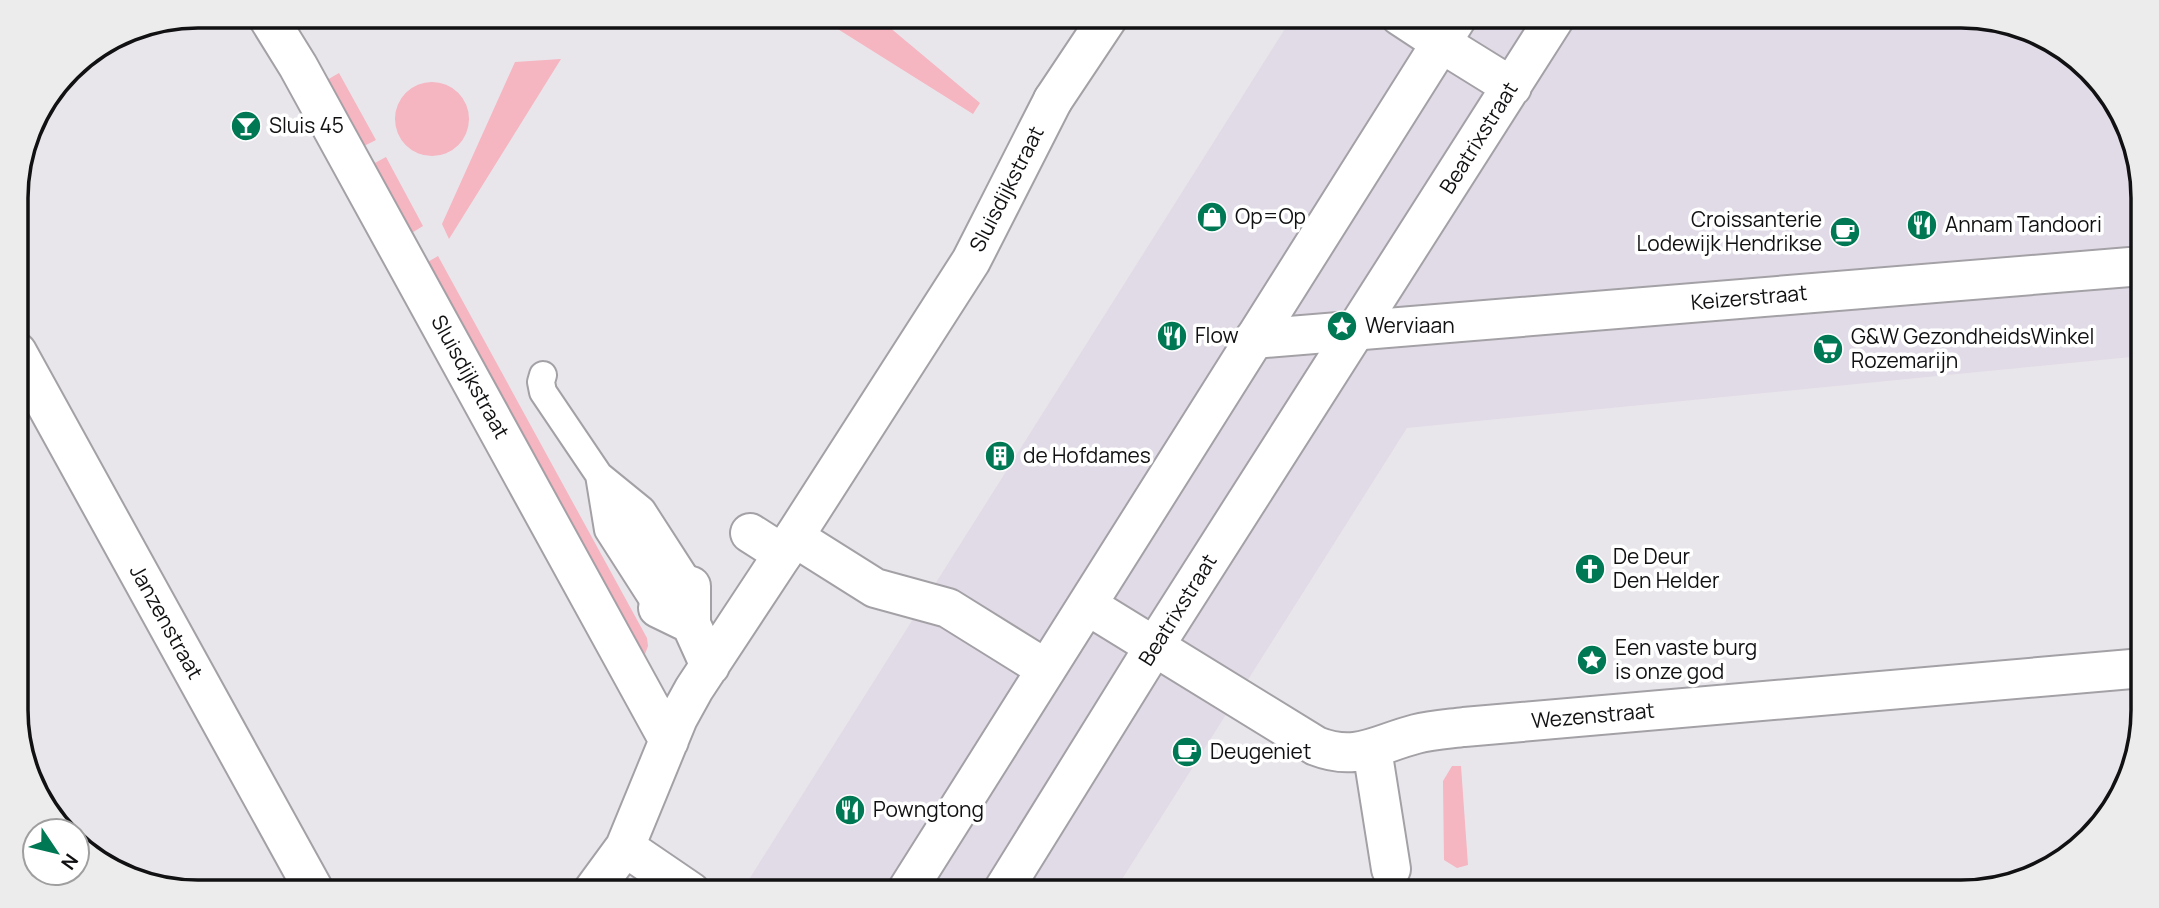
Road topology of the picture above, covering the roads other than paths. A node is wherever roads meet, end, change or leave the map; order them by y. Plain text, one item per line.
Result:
1 (274, 28) edge
2 (1101, 28) edge
3 (1549, 28) edge
4 (1449, 29) edge
5 (1512, 87) junction
6 (2131, 267) edge
7 (1357, 330) junction
8 (1254, 339) junction
9 (28, 372) edge
10 (543, 375) dead end
11 (599, 475) junction
12 (750, 533) dead end
13 (789, 545) junction
14 (679, 604) junction
15 (1087, 605) junction
16 (1154, 647) junction
17 (710, 666) junction
18 (1046, 669) junction
19 (2131, 669) edge
20 (669, 741) junction
21 (1372, 749) junction
22 (625, 847) junction
23 (1391, 869) dead end
24 (308, 880) edge
25 (601, 880) edge
26 (673, 880) edge
27 (914, 880) edge
28 (1009, 880) edge

1 - 20 street, Sluisdijkstraat
2 - 13 street, Sluisdijkstraat
3 - 5 street, Beatrixstraat
4 - 5 street
4 - 8 street
5 - 7 street, Beatrixstraat
6 - 7 street, Keizerstraat
7 - 8 street
7 - 16 street, Beatrixstraat
8 - 15 street
9 - 24 street, Janzenstraat
10 - 11 lane
11 - 14 lane
11 - 14 lane
12 - 13 street
13 - 17 street, Sluisdijkstraat
13 - 18 street
14 - 17 street
15 - 16 street, Wezenstraat
15 - 18 street
16 - 21 street, Wezenstraat
16 - 28 street, Beatrixstraat
17 - 20 street, Sluisdijkstraat
18 - 27 street
19 - 21 street, Wezenstraat
20 - 22 street, Sluisdijkstraat
21 - 23 street
22 - 25 street, Sluisdijkstraat
22 - 26 street

